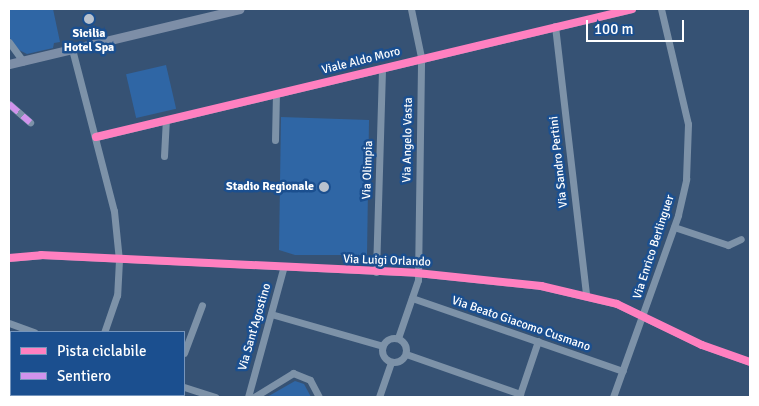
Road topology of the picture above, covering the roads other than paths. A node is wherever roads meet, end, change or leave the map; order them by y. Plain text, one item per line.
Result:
1 (240, 9) edge
2 (411, 9) edge
3 (632, 9) edge
4 (661, 9) edge
5 (555, 26) junction
6 (9, 42) edge
7 (72, 49) junction
8 (421, 57) junction
9 (23, 61) junction
10 (9, 64) edge
11 (382, 68) junction
12 (276, 94) junction
13 (9, 104) edge
14 (166, 120) junction
15 (30, 122) dead end
16 (96, 137) junction
17 (275, 140) dead end
18 (164, 156) dead end
19 (674, 227) junction
20 (741, 239) dead end
21 (9, 258) edge
22 (120, 260) junction
23 (283, 269) junction
24 (376, 272) junction
25 (418, 273) junction
26 (586, 295) junction
27 (412, 298) junction
28 (202, 304) dead end
29 (271, 314) junction
30 (643, 315) junction
31 (9, 323) edge
32 (31, 331) edge
33 (104, 331) edge
34 (400, 335) junction
35 (538, 341) junction
36 (383, 346) junction
37 (185, 349) edge
38 (410, 355) junction
39 (750, 362) edge
40 (389, 366) junction
41 (622, 370) junction
42 (185, 387) edge
43 (248, 394) edge
44 (519, 396) edge
45 (215, 397) edge
46 (254, 397) edge
47 (319, 397) edge
48 (379, 397) edge
49 (613, 397) edge

1 - 7 main road
2 - 8 street, Via Angelo Vasta
3 - 5 street, Viale Aldo Moro
4 - 19 street, Via Enrico Berlinguer
5 - 8 street, Viale Aldo Moro
5 - 26 street, Via Sandro Pertini
6 - 9 street
7 - 9 main road
7 - 16 street
8 - 11 street, Viale Aldo Moro
8 - 25 street, Via Angelo Vasta
9 - 10 main road
11 - 12 street, Viale Aldo Moro
11 - 24 street, Via Olimpia
12 - 14 street, Viale Aldo Moro
12 - 17 street
13 - 15 street
14 - 16 street, Viale Aldo Moro
14 - 18 street
16 - 22 street
19 - 20 street
19 - 30 street, Via Enrico Berlinguer
21 - 22 street, Via Luigi Orlando
22 - 23 street, Via Luigi Orlando
22 - 33 street
23 - 24 street, Via Luigi Orlando
23 - 29 street, Via Sant'Agostino
24 - 25 street, Via Luigi Orlando
25 - 26 street, Via Luigi Orlando
25 - 27 street, Via Angelo Vasta
26 - 30 street, Via Luigi Orlando
27 - 34 street, Via Angelo Vasta
27 - 35 street, Via Beato Giacomo Cusmano
28 - 37 street
29 - 36 street
29 - 43 street, Via Sant'Agostino
30 - 39 street, Via Luigi Orlando
30 - 41 street, Via Enrico Berlinguer
31 - 32 street
34 - 36 street
34 - 38 street
35 - 41 street, Via Beato Giacomo Cusmano
35 - 44 street
36 - 40 street
38 - 40 street
38 - 44 street
40 - 48 street
41 - 49 street, Via Enrico Berlinguer
42 - 45 street
46 - 47 street

